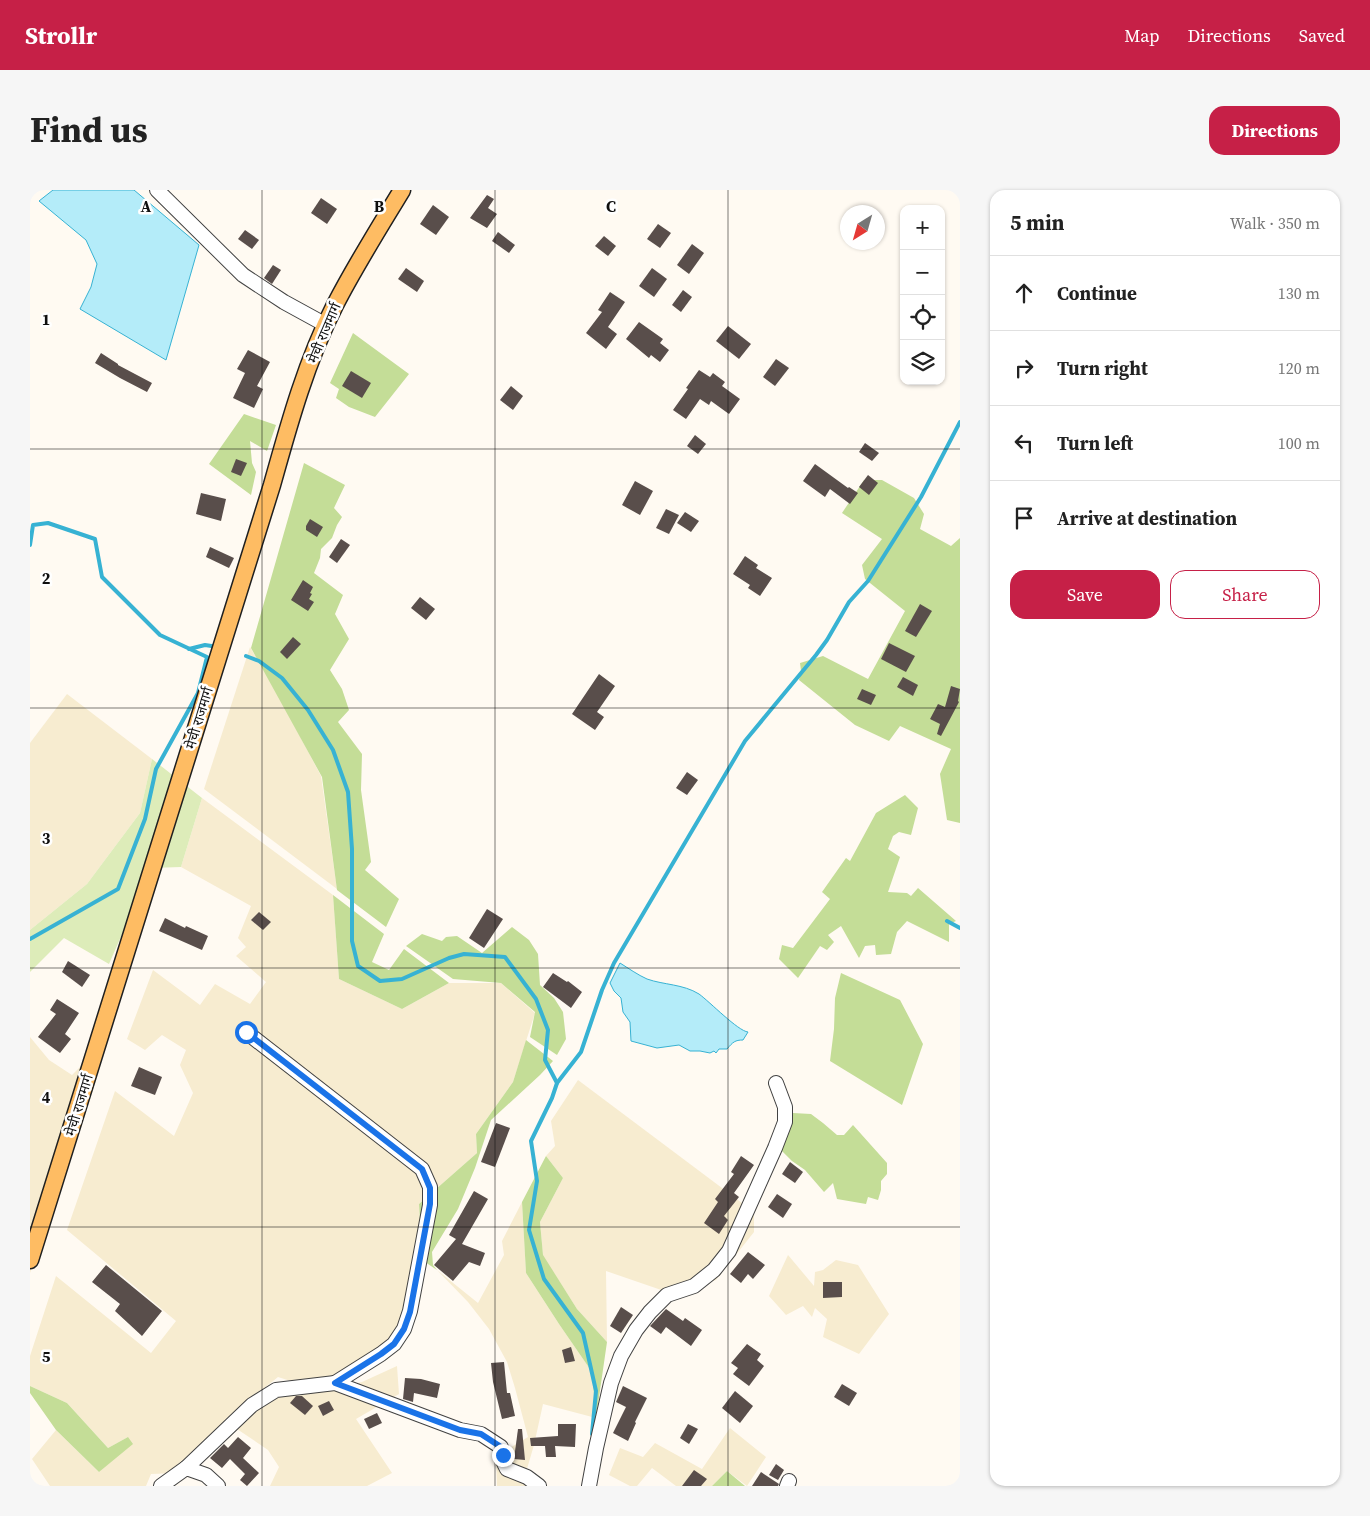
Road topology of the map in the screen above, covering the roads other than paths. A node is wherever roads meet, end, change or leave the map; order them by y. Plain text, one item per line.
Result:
1 (157, 190) edge
2 (402, 190) edge
3 (326, 325) junction
4 (246, 1032) dead end
5 (776, 1083) dead end
6 (30, 1260) edge
7 (335, 1383) junction
8 (186, 1468) junction
9 (161, 1486) edge
10 (218, 1486) edge
11 (539, 1486) edge
12 (590, 1486) edge

1 - 3 street
2 - 3 main road, मेची राजमार्ग
3 - 6 main road, मेची राजमार्ग
4 - 7 street
5 - 12 street
7 - 8 street
7 - 11 street
8 - 9 street
8 - 10 street

